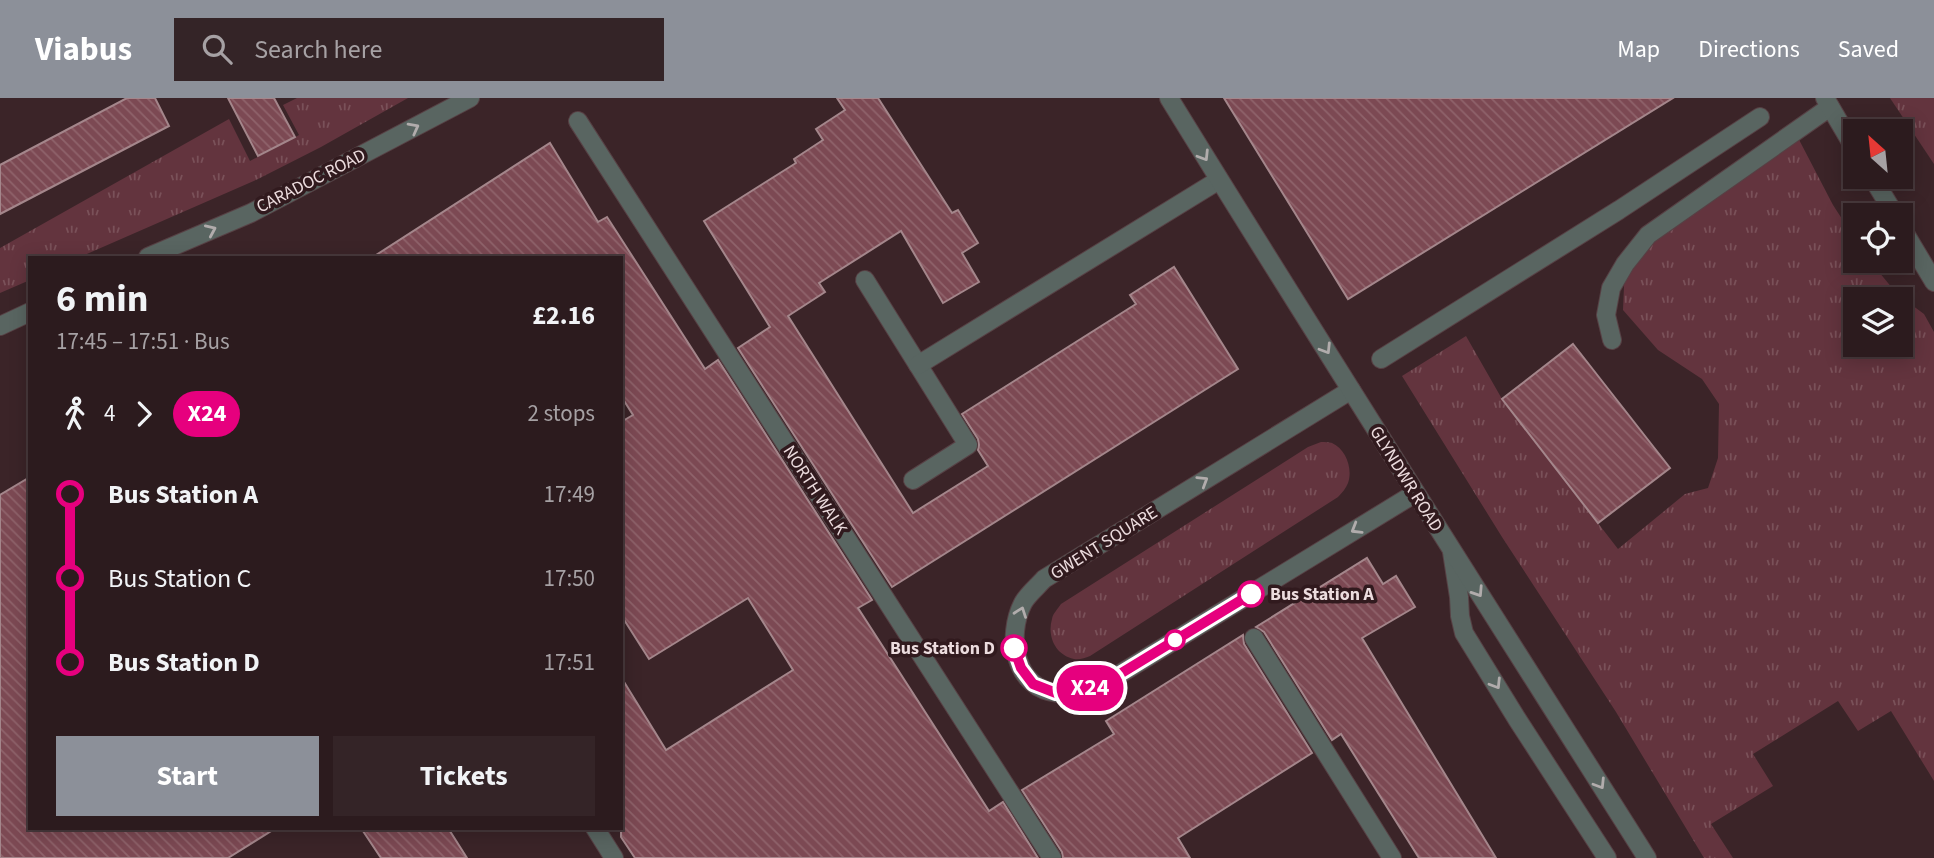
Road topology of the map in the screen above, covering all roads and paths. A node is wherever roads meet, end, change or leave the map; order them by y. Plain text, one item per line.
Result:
1 (470, 98) edge
2 (1169, 98) edge
3 (1828, 103) edge
4 (1760, 117) dead end
5 (578, 121) dead end
6 (1843, 129) edge
7 (1219, 180) junction
8 (1913, 247) edge
9 (152, 256) edge
10 (865, 281) dead end
11 (1934, 282) edge
12 (28, 313) edge
13 (0, 326) edge
14 (1612, 340) dead end
15 (1381, 359) dead end
16 (918, 365) junction
17 (1352, 390) junction
18 (913, 480) dead end
19 (1414, 494) junction
20 (1452, 552) junction
21 (1254, 638) dead end
22 (596, 830) edge
23 (614, 858) edge
24 (1052, 858) edge
25 (1392, 858) edge
26 (1607, 858) edge
27 (1647, 858) edge

9 -> 1 street, CARADOC ROAD
2 -> 7 street, GLYNDWR ROAD
3 - 6 street
3 - 14 street
4 - 15 street
5 - 24 street, NORTH WALK
7 - 16 street
7 -> 17 street, GLYNDWR ROAD
8 - 11 street
10 - 16 street
12 - 13 street
16 - 18 street
17 - 19 street, GLYNDWR ROAD
19 -> 17 street, GWENT SQUARE
19 - 20 street, GLYNDWR ROAD
20 -> 26 street
20 -> 27 street, GLYNDWR ROAD
21 - 25 street
22 - 23 street

